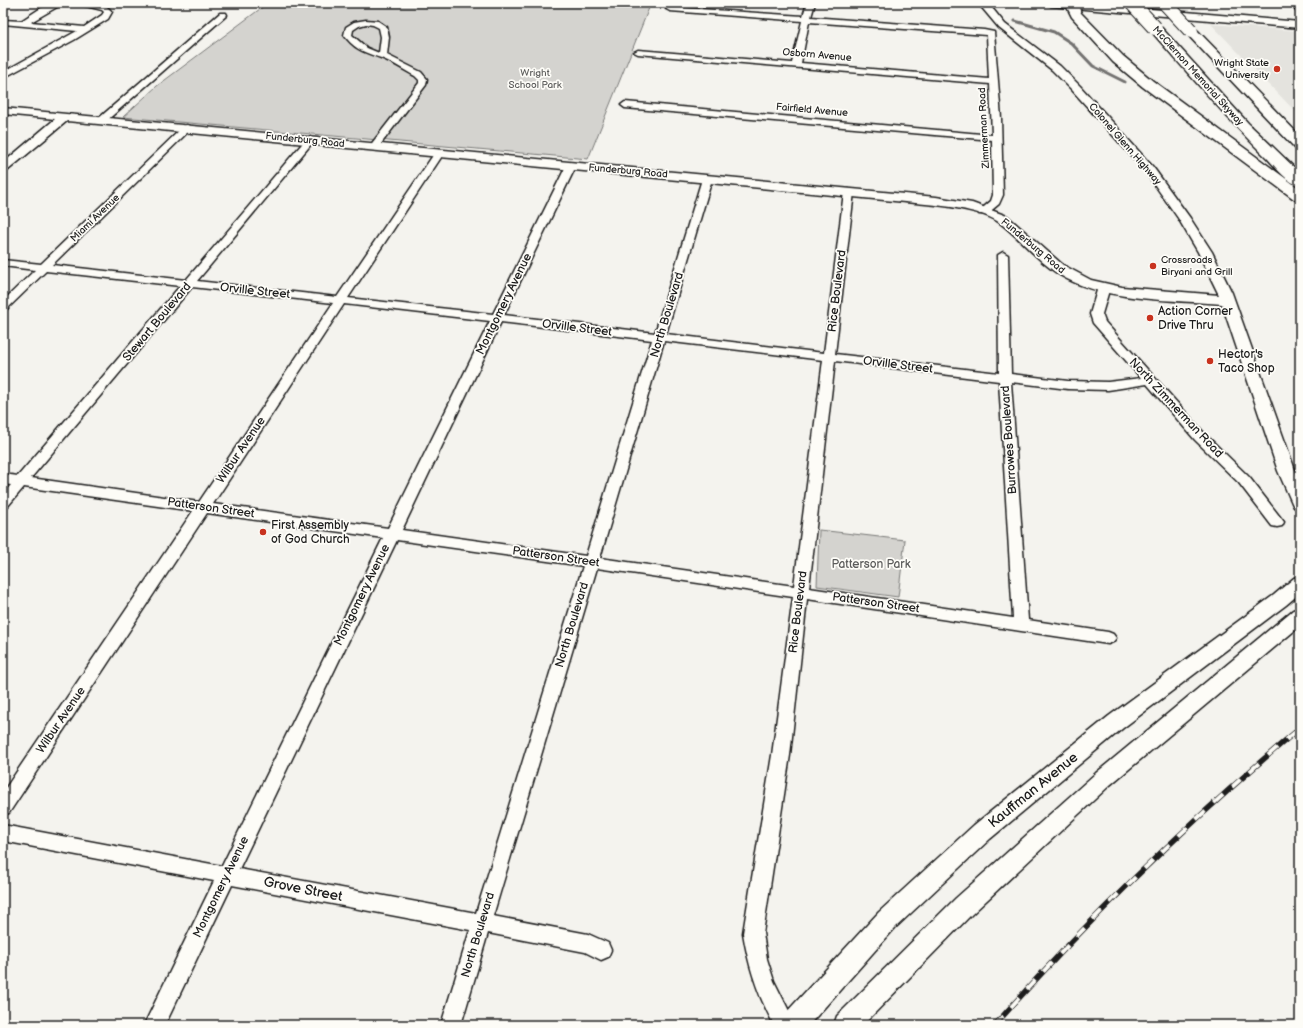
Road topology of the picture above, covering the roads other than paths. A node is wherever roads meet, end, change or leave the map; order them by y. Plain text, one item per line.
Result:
1 (60, 3) edge
2 (85, 3) edge
3 (812, 3) edge
4 (1051, 3) edge
5 (1132, 3) edge
6 (1165, 3) edge
7 (1298, 3) edge
8 (1071, 4) edge
9 (986, 7) edge
10 (1300, 8) edge
11 (670, 9) dead end
12 (223, 15) dead end
13 (807, 18) junction
14 (3, 22) edge
15 (24, 23) junction
16 (1300, 25) edge
17 (85, 29) junction
18 (638, 52) dead end
19 (383, 56) junction
20 (796, 65) junction
21 (3, 75) edge
22 (993, 82) junction
23 (625, 105) dead end
24 (3, 111) edge
25 (66, 116) junction
26 (102, 120) junction
27 (186, 128) junction
28 (997, 138) junction
29 (310, 140) junction
30 (1300, 145) edge
31 (374, 147) junction
32 (439, 153) junction
33 (571, 166) junction
34 (3, 169) edge
35 (707, 179) junction
36 (1300, 181) edge
37 (849, 192) junction
38 (1300, 196) edge
39 (983, 212) junction
40 (1003, 255) dead end
41 (3, 263) edge
42 (43, 268) junction
43 (189, 284) junction
44 (1104, 287) junction
45 (1227, 300) junction
46 (340, 301) junction
47 (3, 307) edge
48 (497, 318) junction
49 (660, 337) junction
50 (829, 357) junction
51 (1006, 378) junction
52 (1150, 380) junction
53 (1286, 471) junction
54 (3, 479) edge
55 (21, 482) junction
56 (1300, 482) edge
57 (3, 503) edge
58 (1300, 503) edge
59 (203, 507) junction
60 (1277, 522) dead end
61 (393, 533) junction
62 (592, 562) junction
63 (1300, 583) edge
64 (801, 592) junction
65 (1300, 615) edge
66 (1021, 624) junction
67 (1108, 638) dead end
68 (3, 807) edge
69 (3, 834) edge
70 (226, 874) junction
71 (482, 924) junction
72 (601, 950) dead end
73 (154, 1025) edge
74 (451, 1025) edge
75 (786, 1025) edge
76 (792, 1025) edge
77 (846, 1025) edge

1 - 15 street
2 - 17 street
3 - 13 street
4 - 8 street
5 - 36 highway, McClernon Memorial Skyway, bridge
6 - 30 highway, bridge
7 - 10 highway
8 - 16 street
8 - 38 highway
9 - 45 street, Colonel Glenn Highway
11 - 13 street
12 - 26 street
13 - 20 street
13 - 22 street, Zimmerman Road
14 - 15 street
15 - 17 street
17 - 21 street
18 - 20 street, Osborn Avenue
19 - 19 street
19 - 31 street
20 - 22 street, Osborn Avenue
22 - 28 street, Zimmerman Road
23 - 28 street, Fairfield Avenue
24 - 25 street, Funderburg Road
25 - 26 street, Funderburg Road
25 - 34 street
26 - 27 street, Funderburg Road
27 - 29 street, Funderburg Road
27 - 42 street, Miami Avenue
28 - 39 street, Zimmerman Road
29 - 31 street, Funderburg Road
29 - 43 street, Stewart Boulevard
31 - 32 street, Funderburg Road
32 - 33 street, Funderburg Road
32 - 46 street, Wilbur Avenue
33 - 35 street, Funderburg Road
33 - 48 street, Montgomery Avenue
35 - 37 street, Funderburg Road
35 - 49 street, North Boulevard
37 - 39 street, Funderburg Road
37 - 50 street, Rice Boulevard
39 - 44 street, Funderburg Road
40 - 51 street, Burrowes Boulevard
41 - 42 street, Orville Street
42 - 43 street, Orville Street
42 - 47 street, Miami Avenue
43 - 46 street, Orville Street
43 - 55 street, Stewart Boulevard
44 - 45 street, Funderburg Road
44 - 52 street, North Zimmerman Road
45 - 53 street, Colonel Glenn Highway
46 - 48 street, Orville Street
46 - 59 street, Wilbur Avenue
48 - 49 street, Orville Street
48 - 61 street, Montgomery Avenue
49 - 50 street, Orville Street
49 - 62 street, North Boulevard
50 - 51 street, Orville Street
50 - 64 street, Rice Boulevard
51 - 52 street, Orville Street
51 - 66 street, Burrowes Boulevard
52 - 60 street, North Zimmerman Road
53 - 56 street
53 - 58 street, Colonel Glenn Highway
54 - 55 street, Patterson Street
55 - 57 street, Stewart Boulevard
55 - 59 street, Patterson Street
59 - 61 street, Patterson Street
59 - 68 street, Wilbur Avenue
61 - 62 street, Patterson Street
61 - 70 street, Montgomery Avenue
62 - 64 street, Patterson Street
62 - 71 street, North Boulevard
63 - 76 street, Kauffman Avenue
64 - 66 street, Patterson Street
64 - 75 street, Rice Boulevard
65 - 77 street
66 - 67 street, Patterson Street
69 - 70 street, Grove Street
70 - 71 street, Grove Street
70 - 73 street, Montgomery Avenue
71 - 72 street, Grove Street
71 - 74 street, North Boulevard

